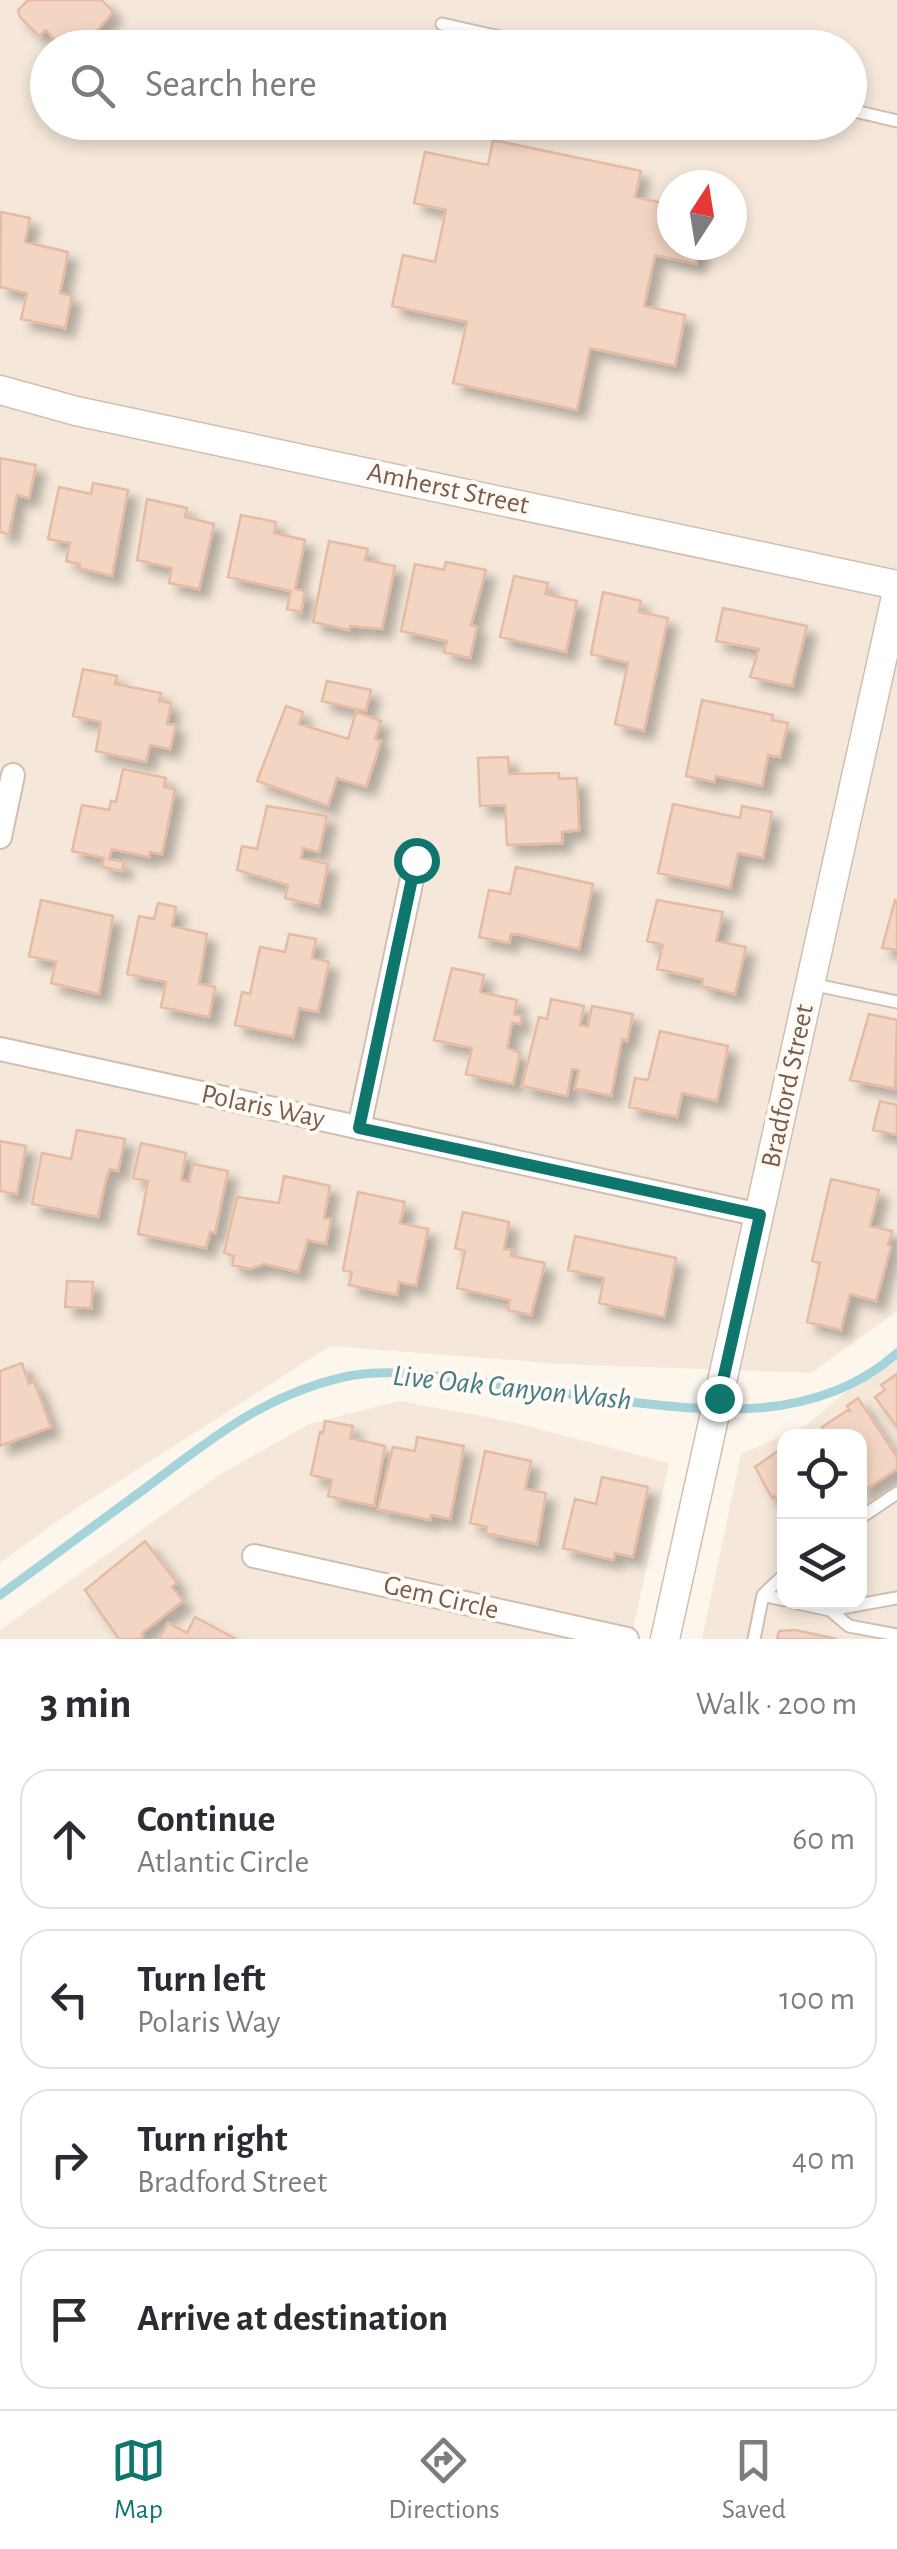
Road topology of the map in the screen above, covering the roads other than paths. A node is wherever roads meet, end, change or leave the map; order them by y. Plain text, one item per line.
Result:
1 (442, 24) dead end
2 (468, 30) edge
3 (867, 114) edge
4 (897, 120) edge
5 (0, 390) edge
6 (897, 588) edge
7 (13, 776) dead end
8 (0, 836) edge
9 (416, 860) dead end
10 (811, 984) junction
11 (897, 1002) edge
12 (0, 1049) edge
13 (359, 1128) junction
14 (760, 1215) junction
15 (897, 1493) edge
16 (867, 1513) edge
17 (254, 1556) dead end
18 (777, 1582) edge
19 (763, 1595) junction
20 (777, 1598) edge
21 (897, 1598) edge
22 (825, 1609) edge
23 (830, 1610) junction
24 (897, 1634) edge
25 (626, 1639) edge
26 (664, 1639) edge
27 (754, 1639) edge

1 - 2 lane
3 - 4 lane
5 - 6 street, Amherst Street
6 - 10 street, Bradford Street
7 - 8 street
9 - 13 street
10 - 11 lane
10 - 14 street, Bradford Street
12 - 13 street, Polaris Way
13 - 14 street, Polaris Way
14 - 26 street, Bradford Street
15 - 16 lane
17 - 25 street, Gem Circle
18 - 19 lane
19 - 20 lane
19 - 27 lane
21 - 23 lane
22 - 23 lane
23 - 24 lane

